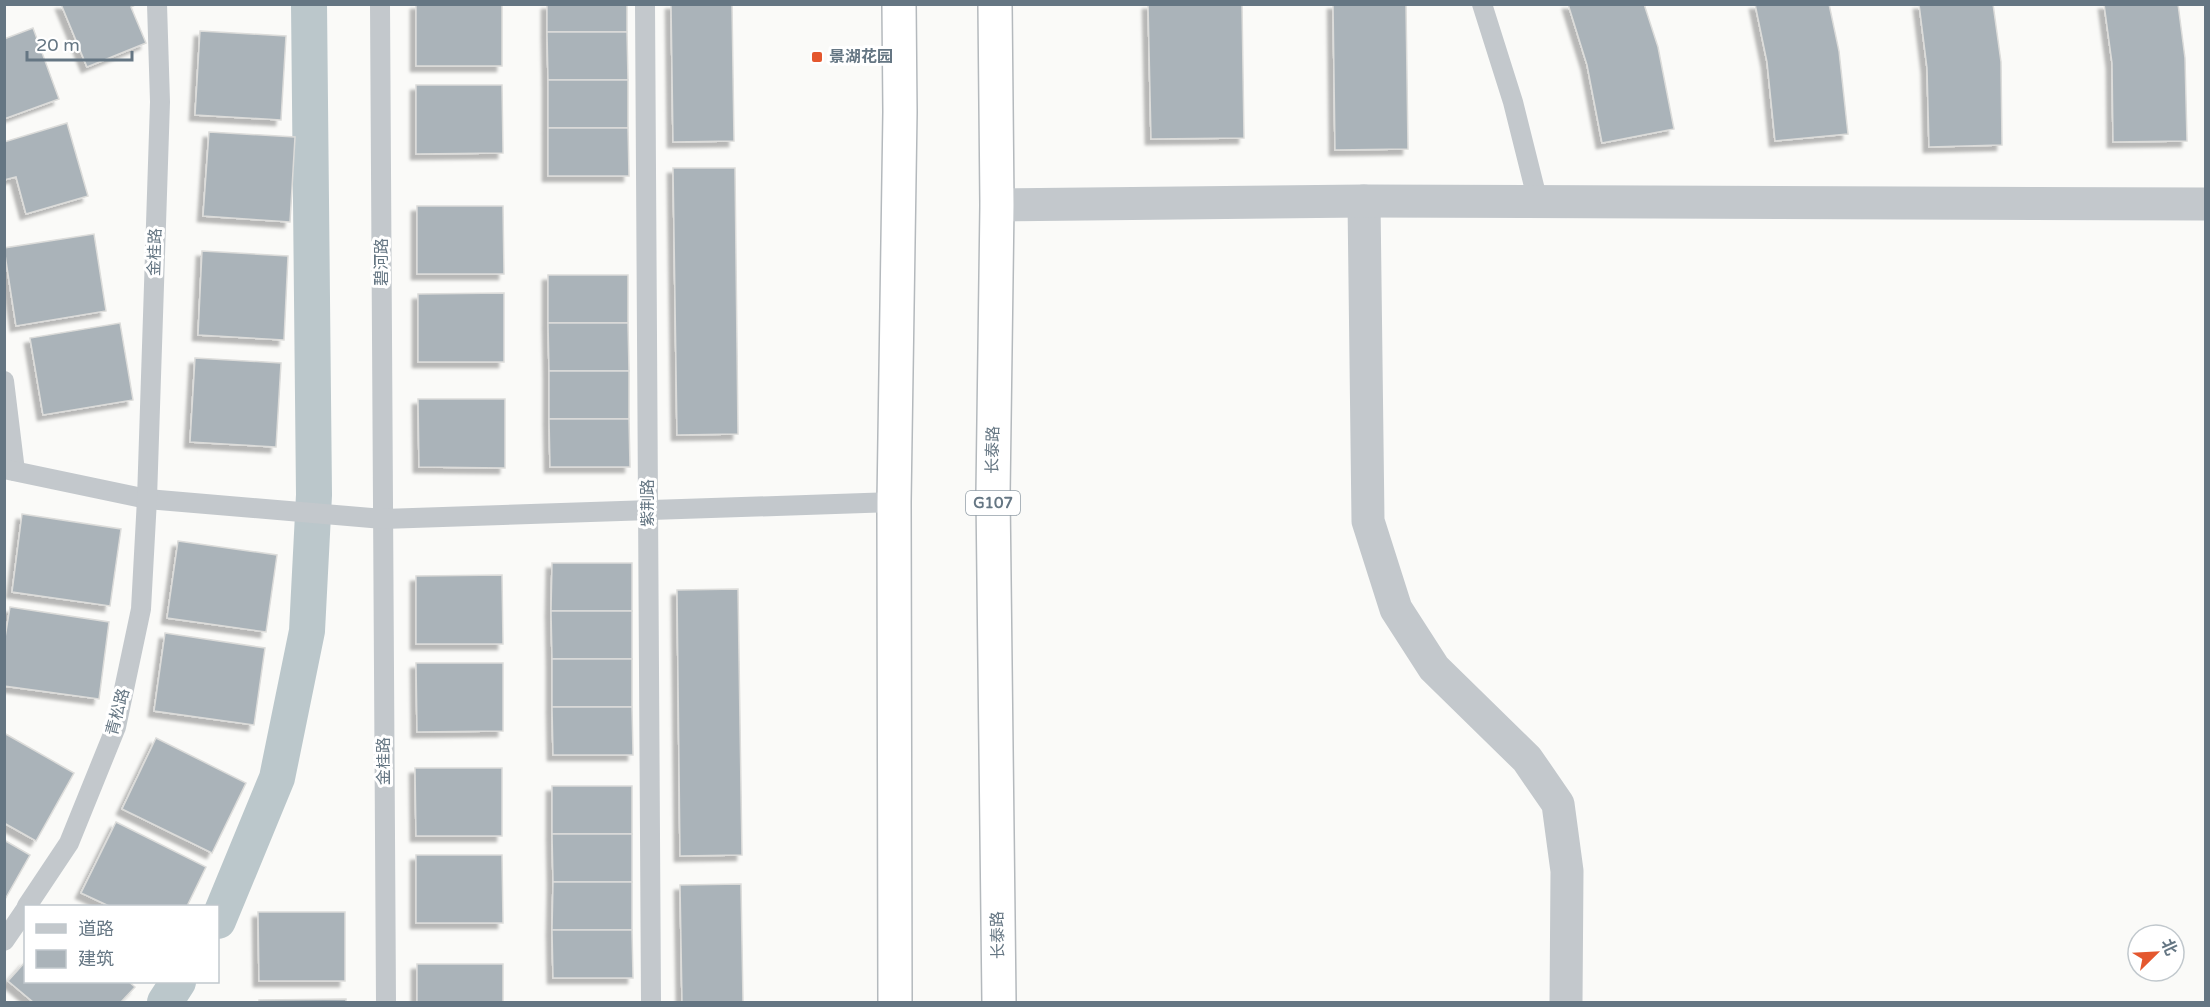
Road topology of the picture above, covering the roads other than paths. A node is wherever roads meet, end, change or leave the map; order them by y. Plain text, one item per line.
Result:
1 (157, 4) edge
2 (380, 4) edge
3 (645, 4) edge
4 (899, 4) edge
5 (994, 4) edge
6 (1482, 4) edge
7 (1364, 201) junction
8 (1538, 202) junction
9 (2205, 204) edge
10 (997, 205) junction
11 (4, 381) edge
12 (10, 470) edge
13 (147, 499) junction
14 (894, 502) junction
15 (648, 510) junction
16 (383, 519) junction
17 (28, 905) edge
18 (24, 911) edge
19 (4, 941) edge
20 (386, 1002) edge
21 (651, 1002) edge
22 (896, 1002) edge
23 (999, 1002) edge
24 (1566, 1002) edge

1 - 13 lane, 金桂路
2 - 16 lane, 碧河路
3 - 15 lane, 紫荆路
4 - 14 highway
5 - 10 highway, 长泰路 / G107
6 - 8 lane
7 - 8 street
7 - 10 street
7 - 24 street
8 - 9 street
10 - 23 highway, 长泰路 / G107
11 - 12 lane
12 - 13 lane
13 - 16 lane
13 - 17 lane, 青松路
14 - 15 lane
14 - 22 highway
15 - 16 lane
15 - 21 lane, 紫荆路
16 - 20 lane, 金桂路
18 - 19 lane, 青松路

